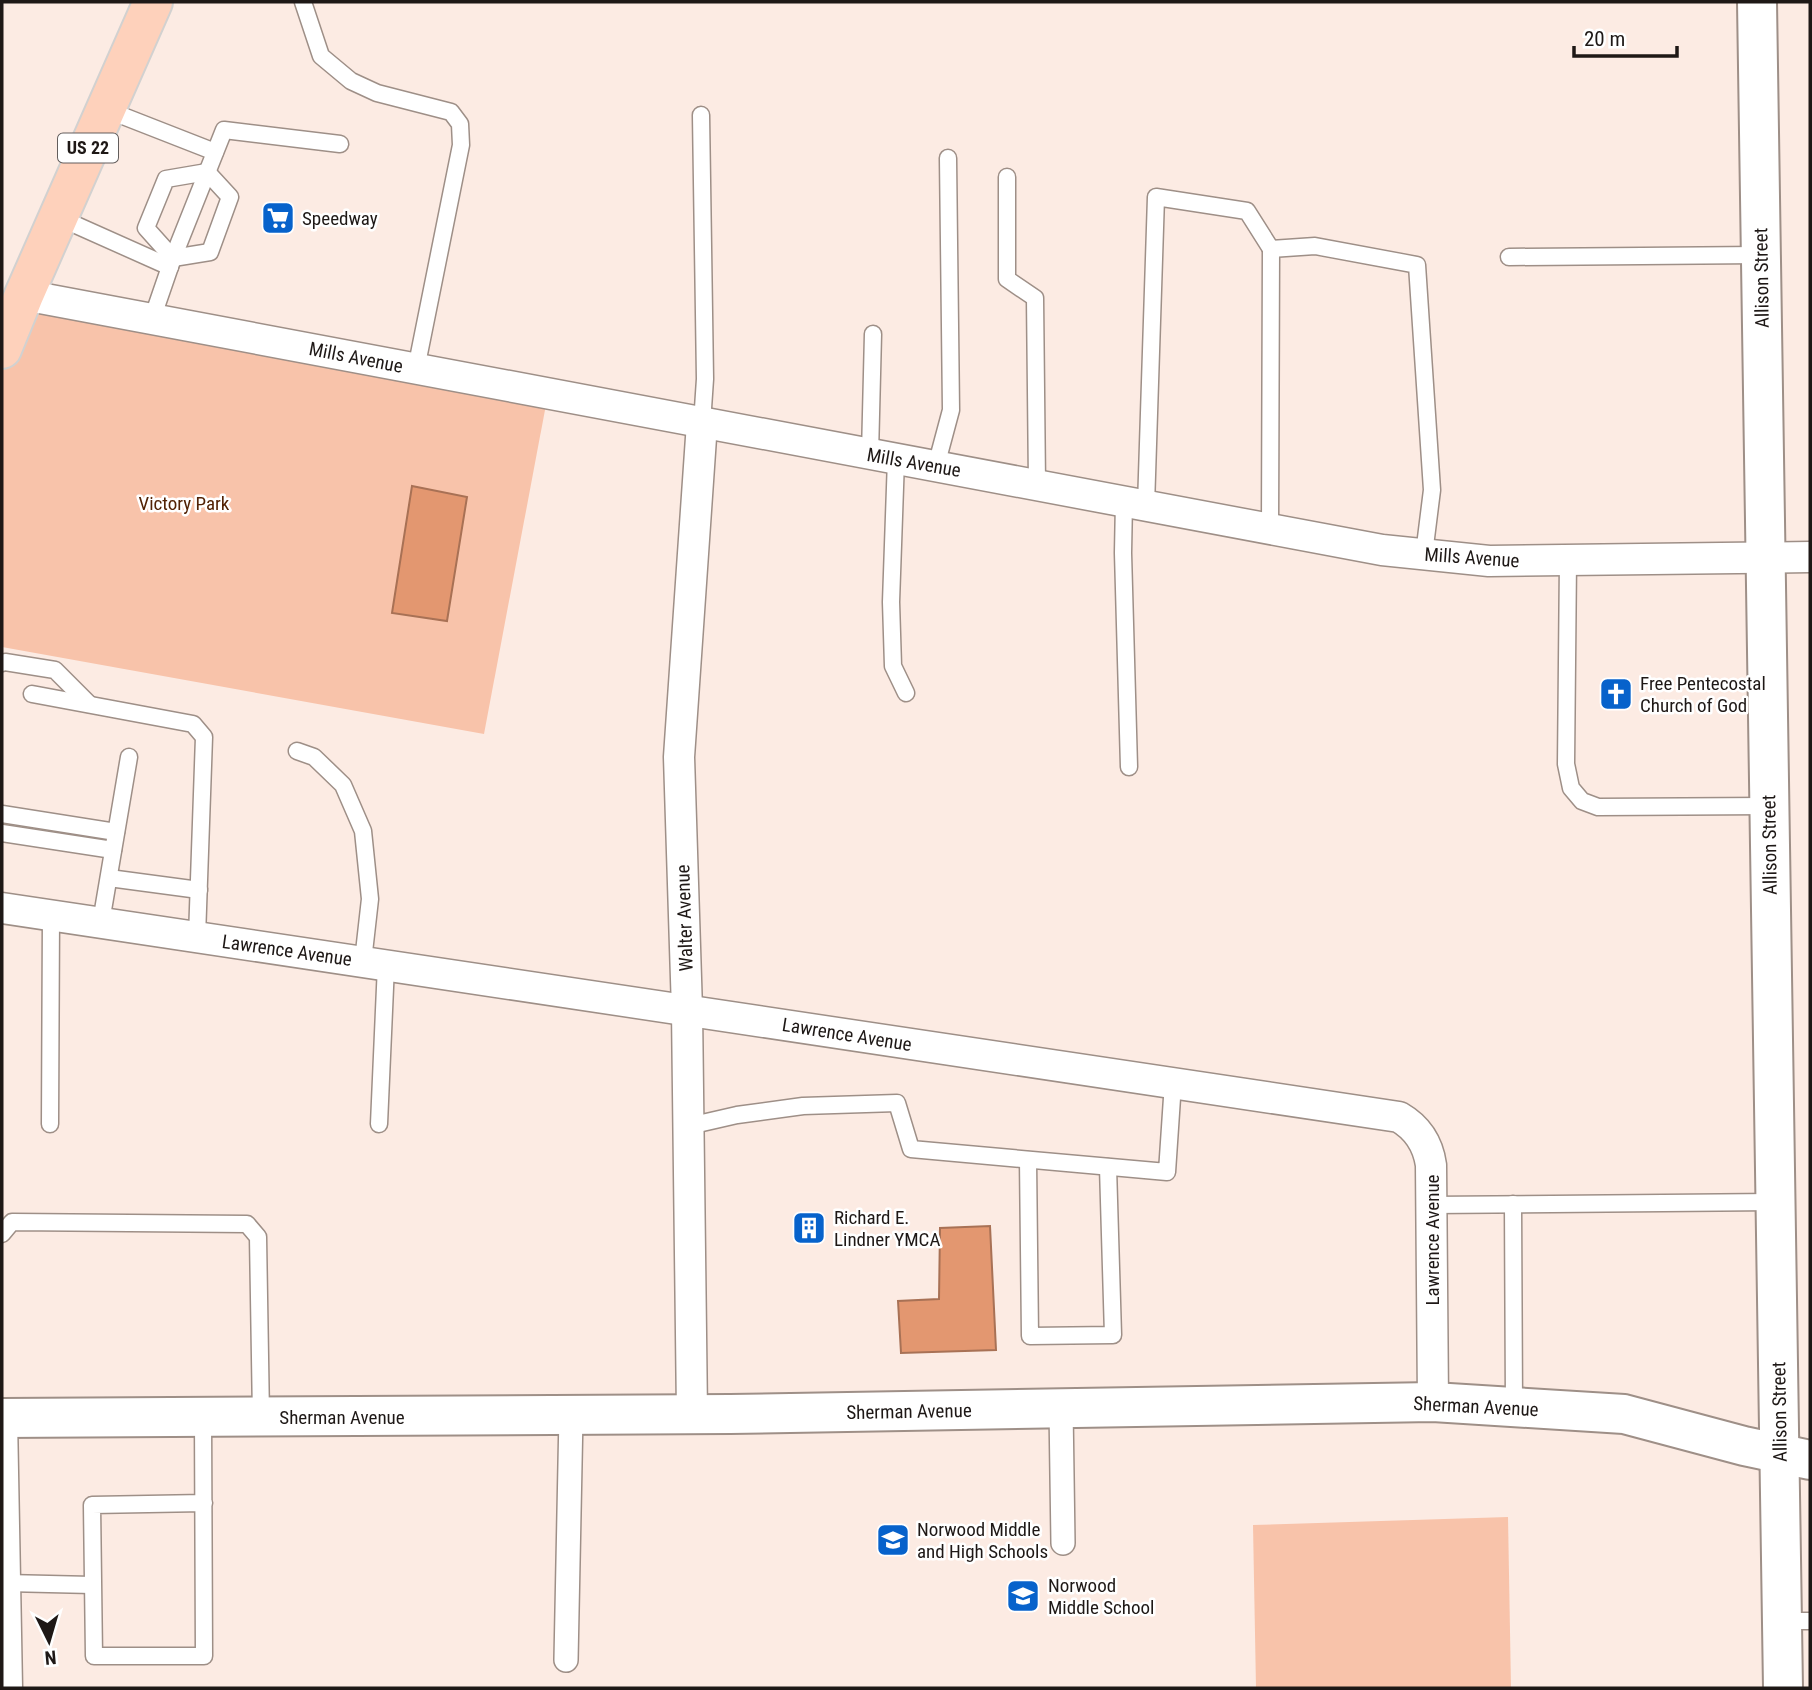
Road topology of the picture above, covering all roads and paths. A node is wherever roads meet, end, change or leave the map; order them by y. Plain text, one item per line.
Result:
1 (153, 2) edge
2 (303, 2) edge
3 (1757, 2) edge
4 (105, 110) junction
5 (701, 115) dead end
6 (340, 144) dead end
7 (215, 152) junction
8 (948, 158) dead end
9 (207, 172) junction
10 (1007, 177) dead end
11 (58, 217) junction
12 (1271, 248) junction
13 (1760, 255) junction
14 (1510, 257) dead end
15 (171, 262) junction
16 (23, 295) junction
17 (152, 319) junction
18 (873, 334) dead end
19 (2, 349) edge
20 (416, 369) junction
21 (702, 422) junction
22 (883, 456) junction
23 (936, 466) junction
24 (1037, 484) junction
25 (1135, 503) junction
26 (1270, 529) junction
27 (1424, 554) junction
28 (1810, 557) edge
29 (1764, 558) junction
30 (1569, 560) junction
31 (2, 663) edge
32 (906, 693) dead end
33 (32, 694) dead end
34 (89, 704) junction
35 (297, 751) dead end
36 (129, 757) dead end
37 (1129, 766) dead end
38 (1768, 806) junction
39 (2, 814) edge
40 (116, 832) junction
41 (2, 833) edge
42 (113, 850) junction
43 (109, 878) junction
44 (199, 890) junction
45 (2, 908) edge
46 (51, 915) junction
47 (101, 922) junction
48 (197, 937) junction
49 (375, 963) junction
50 (687, 1010) junction
51 (1172, 1083) junction
52 (50, 1124) dead end
53 (379, 1124) dead end
54 (690, 1126) junction
55 (1028, 1160) junction
56 (1108, 1167) junction
57 (1775, 1202) junction
58 (1513, 1204) junction
59 (1432, 1205) junction
60 (2, 1234) edge
61 (1433, 1402) junction
62 (1514, 1407) junction
63 (1061, 1408) junction
64 (571, 1415) junction
65 (692, 1415) junction
66 (2, 1417) edge
67 (261, 1417) junction
68 (203, 1418) junction
69 (1795, 1457) edge
70 (204, 1503) junction
71 (1063, 1543) dead end
72 (4, 1564) edge
73 (92, 1585) junction
74 (1796, 1621) edge
75 (566, 1660) dead end
76 (7, 1688) edge
77 (1783, 1688) edge

1 - 4 main road, US 22
2 - 20 lane
3 - 13 street, Allison Street
4 - 7 lane
4 - 11 main road, US 22
5 - 21 lane
6 - 7 lane
7 - 9 lane
8 - 23 lane
9 - 15 lane
9 - 15 lane
9 - 15 lane
10 - 24 lane
11 - 15 lane
11 - 16 main road, US 22
12 - 25 lane
12 - 26 lane
12 - 27 lane
13 - 14 lane
13 - 29 street, Allison Street
15 - 17 lane
16 - 17 street, Mills Avenue
16 - 19 main road, US 22
17 - 20 street, Mills Avenue
18 - 22 lane
20 - 21 street, Mills Avenue
21 - 22 street, Mills Avenue
21 - 50 street, Walter Avenue
22 - 23 street, Mills Avenue
22 - 32 lane
23 - 24 street, Mills Avenue
24 - 25 street, Mills Avenue
25 - 26 street, Mills Avenue
25 - 37 lane
26 - 27 street, Mills Avenue
27 - 30 street, Mills Avenue
28 - 29 street, Mills Avenue
29 - 30 street, Mills Avenue
29 - 38 street, Allison Street
30 - 38 lane
31 - 34 lane
33 - 34 lane
34 - 44 lane
35 - 49 lane
36 - 40 lane
38 - 57 street, Allison Street
39 - 40 lane
40 - 42 lane
41 - 42 lane
42 - 43 lane
43 - 44 lane
43 - 47 lane
44 - 48 lane
45 - 46 street, Lawrence Avenue
46 - 47 street, Lawrence Avenue
46 - 52 lane
47 - 48 street, Lawrence Avenue
48 - 49 street, Lawrence Avenue
49 - 50 street, Lawrence Avenue
49 - 53 lane
50 - 51 street, Lawrence Avenue
50 - 54 street, Walter Avenue
51 - 56 lane
51 - 59 street, Lawrence Avenue
54 - 55 lane
54 - 65 street, Walter Avenue
55 - 56 lane
55 - 56 lane
57 - 58 lane
57 - 69 street, Allison Street
58 - 59 lane
58 - 62 lane
59 - 61 street, Lawrence Avenue
60 - 67 lane
61 - 62 street, Sherman Avenue
61 - 63 street, Sherman Avenue
62 - 69 street, Sherman Avenue
63 - 65 street, Sherman Avenue
63 - 71 street
64 - 65 street, Sherman Avenue
64 - 67 street, Sherman Avenue
64 - 75 street
66 - 68 street, Sherman Avenue
66 - 72 street
67 - 68 street, Sherman Avenue
68 - 70 lane
69 - 74 street, Allison Street
70 - 73 lane
70 - 73 lane
72 - 73 lane
72 - 76 street
74 - 77 street, Allison Street

